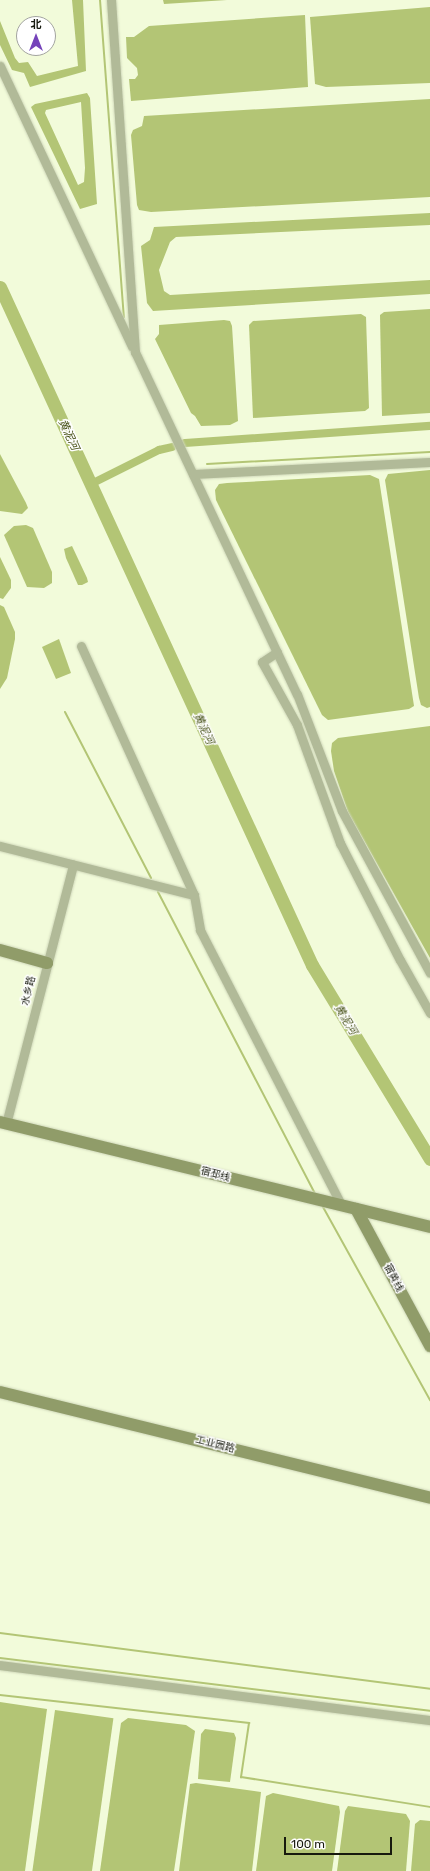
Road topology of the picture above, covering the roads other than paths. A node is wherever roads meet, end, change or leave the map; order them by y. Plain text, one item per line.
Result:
1 (111, 0) edge
2 (0, 66) edge
3 (135, 352) junction
4 (430, 462) edge
5 (193, 474) junction
6 (81, 646) dead end
7 (277, 652) junction
8 (309, 719) junction
9 (298, 725) junction
10 (0, 846) edge
11 (73, 864) junction
12 (194, 895) junction
13 (0, 950) edge
14 (47, 963) junction
15 (430, 973) edge
16 (430, 1013) edge
17 (3, 1123) edge
18 (342, 1206) junction
19 (356, 1209) junction
20 (430, 1227) edge
21 (430, 1346) edge
22 (0, 1392) edge
23 (430, 1498) edge
24 (0, 1665) edge
25 (430, 1720) edge

1 - 3 street
2 - 3 street
3 - 5 street
4 - 5 street
5 - 7 street
6 - 12 street
7 - 8 street
7 - 9 street
8 - 9 street
8 - 15 street
9 - 16 street
10 - 11 street
11 - 12 street
11 - 14 street, 水乡路
12 - 18 street
13 - 14 street
14 - 17 street, 水乡路
17 - 18 street, 宿邳线
18 - 19 street, 宿邳线
19 - 20 street, 宿邳线
19 - 21 street, 宿黄线
22 - 23 street, 工业园路
24 - 25 street

